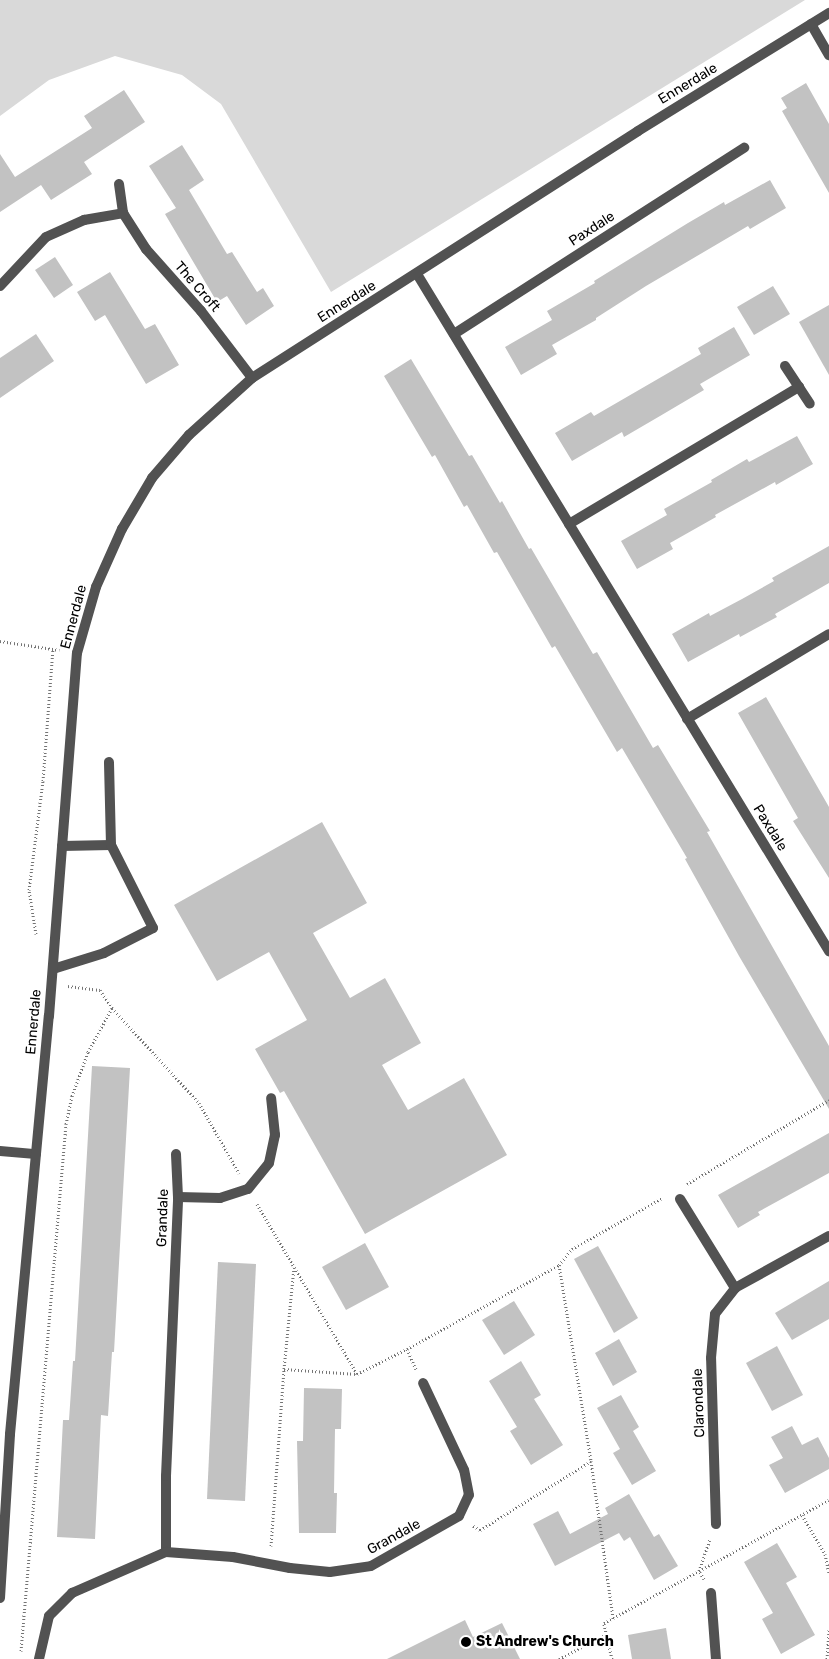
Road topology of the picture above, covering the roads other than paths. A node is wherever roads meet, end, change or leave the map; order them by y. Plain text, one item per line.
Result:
1 (829, 13) edge
2 (811, 24) junction
3 (829, 55) edge
4 (744, 148) dead end
5 (119, 184) dead end
6 (123, 213) junction
7 (417, 274) junction
8 (0, 286) edge
9 (454, 334) junction
10 (785, 366) dead end
11 (252, 378) junction
12 (799, 388) junction
13 (810, 404) dead end
14 (569, 524) junction
15 (829, 634) edge
16 (687, 719) junction
17 (109, 762) dead end
18 (111, 845) junction
19 (62, 846) junction
20 (829, 951) edge
21 (53, 969) junction
22 (271, 1098) dead end
23 (0, 1151) edge
24 (36, 1154) junction
25 (176, 1154) dead end
26 (178, 1197) junction
27 (680, 1199) dead end
28 (829, 1236) edge
29 (735, 1288) junction
30 (423, 1383) road end
31 (716, 1524) road end
32 (166, 1552) junction
33 (711, 1593) road end
34 (0, 1598) edge
35 (39, 1659) edge
36 (716, 1659) edge

1 - 2 street, Ennerdale
2 - 3 street
2 - 7 street, Ennerdale
4 - 9 street, Paxdale
5 - 6 street, The Croft
6 - 8 street
6 - 11 street, The Croft
7 - 9 street, Paxdale
7 - 11 street, Ennerdale
9 - 14 street, Paxdale
10 - 12 street
11 - 19 street, Ennerdale
12 - 13 street
12 - 14 street
14 - 16 street, Paxdale
15 - 16 street
16 - 20 street, Paxdale
17 - 18 street
18 - 19 street
18 - 21 street
19 - 21 street, Ennerdale
21 - 24 street, Ennerdale
22 - 26 street
23 - 24 street
24 - 34 street, Ennerdale
25 - 26 street, Grandale
26 - 32 street, Grandale
27 - 29 street
28 - 29 street, Clarondale
29 - 31 street, Clarondale
30 - 32 street, Grandale
32 - 35 street, Grandale
33 - 36 street

